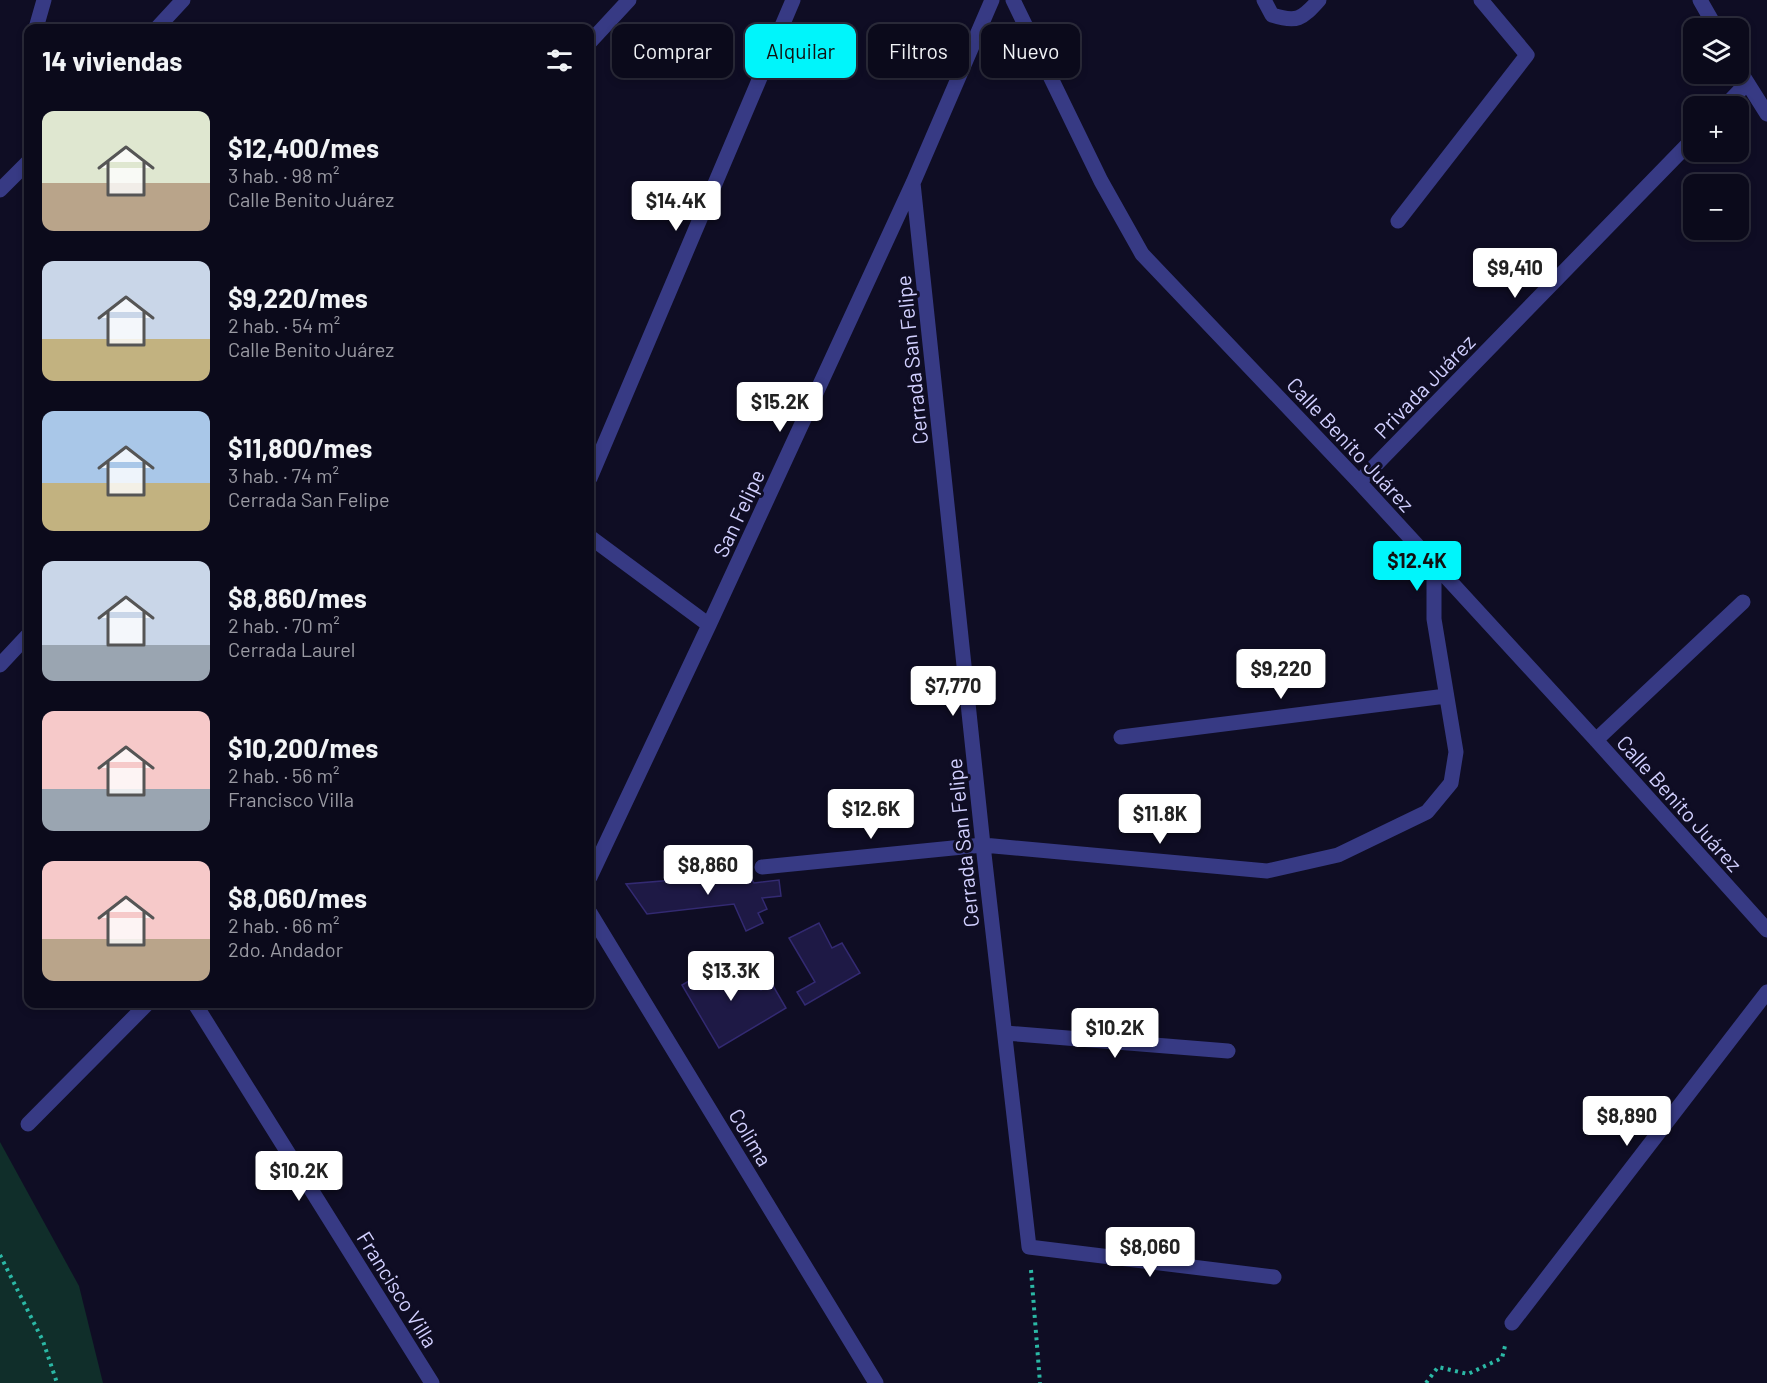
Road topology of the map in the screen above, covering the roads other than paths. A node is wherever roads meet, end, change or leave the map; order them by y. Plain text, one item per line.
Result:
1 (44, 0) edge
2 (183, 0) edge
3 (629, 0) edge
4 (992, 0) edge
5 (1013, 0) edge
6 (1264, 0) edge
7 (1319, 0) edge
8 (1481, 0) edge
9 (1700, 0) edge
10 (790, 1) edge
11 (1710, 18) edge
12 (37, 24) edge
13 (161, 24) edge
14 (594, 38) edge
15 (1746, 84) edge
16 (1748, 84) edge
17 (1735, 96) edge
18 (1767, 114) edge
19 (1683, 149) edge
20 (24, 166) edge
21 (913, 183) junction
22 (0, 190) edge
23 (1398, 221) dead end
24 (594, 468) edge
25 (1359, 482) junction
26 (594, 540) edge
27 (1434, 565) junction
28 (1743, 602) dead end
29 (709, 625) junction
30 (24, 639) edge
31 (0, 665) edge
32 (1446, 696) junction
33 (1121, 737) dead end
34 (1596, 740) junction
35 (983, 845) junction
36 (762, 867) dead end
37 (594, 869) edge
38 (594, 920) edge
39 (1767, 930) edge
40 (1767, 992) edge
41 (143, 1008) edge
42 (198, 1008) edge
43 (1005, 1033) junction
44 (1227, 1051) dead end
45 (28, 1124) dead end
46 (1274, 1277) dead end
47 (1512, 1323) road end
48 (432, 1383) edge
49 (876, 1383) edge

1 - 12 street
2 - 13 street
3 - 14 street
4 - 21 street, San Felipe
5 - 25 street, Calle Benito Juárez
6 - 7 street
8 - 23 street
9 - 11 street
10 - 24 street
15 - 17 street
16 - 18 street
19 - 25 street, Privada Juárez
20 - 22 street
21 - 29 street, San Felipe
21 - 35 street, Cerrada San Felipe
25 - 27 street, Calle Benito Juárez
26 - 29 street
27 - 32 street
27 - 34 street, Calle Benito Juárez
28 - 34 street
29 - 37 street, San Felipe
30 - 31 street
32 - 33 street
32 - 35 street
34 - 39 street, Calle Benito Juárez
35 - 36 street
35 - 43 street, Cerrada San Felipe
38 - 49 street, Colima
40 - 47 street
41 - 45 street
42 - 48 street, Francisco Villa
43 - 44 street
43 - 46 street, Cerrada San Felipe

